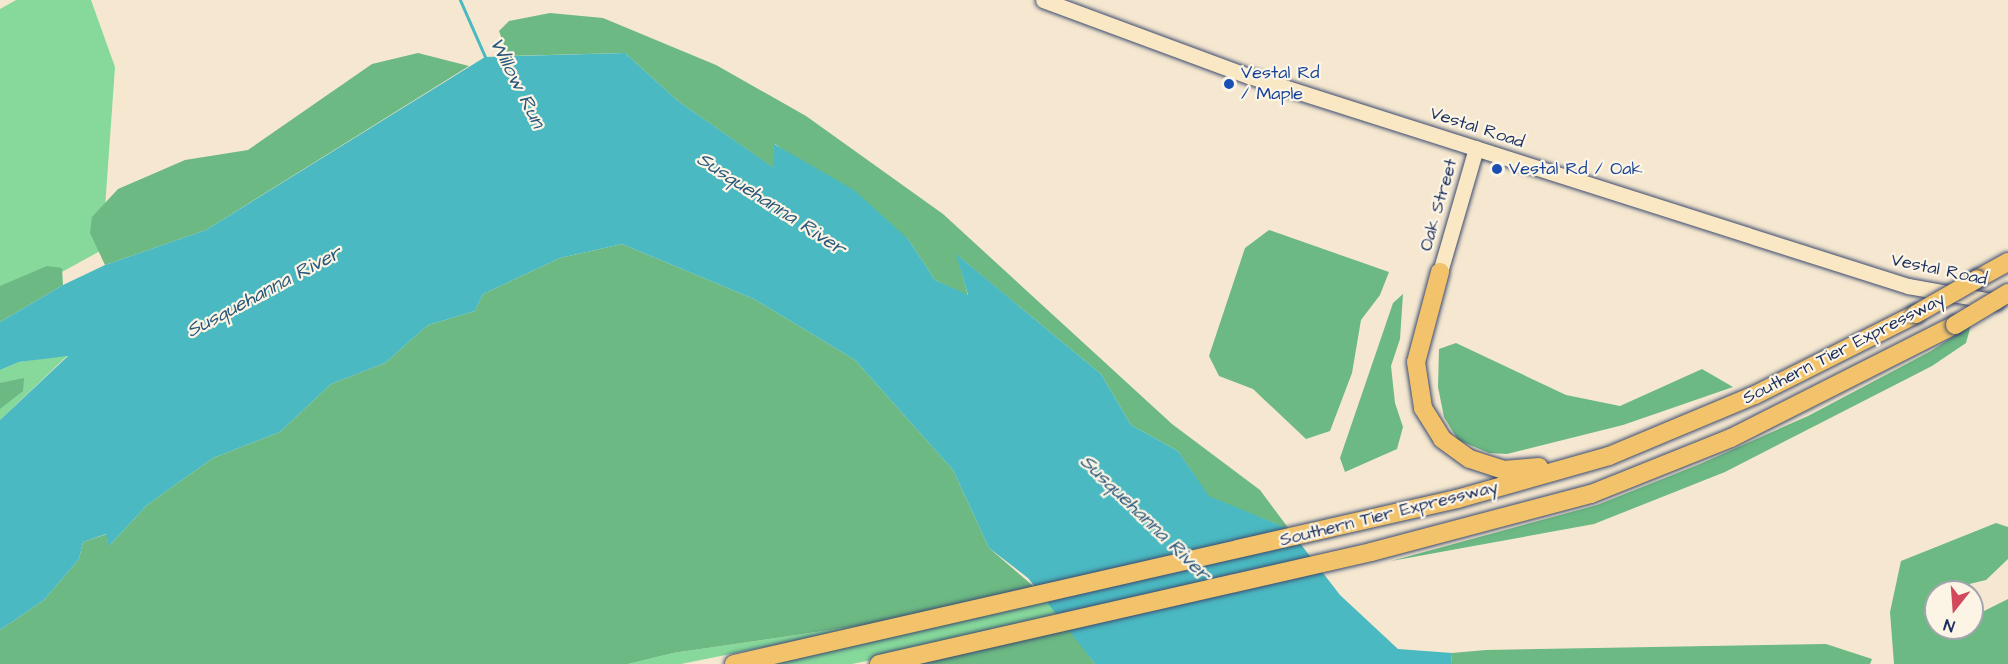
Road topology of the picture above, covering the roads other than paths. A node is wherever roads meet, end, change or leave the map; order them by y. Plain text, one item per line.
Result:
1 (1043, 0) edge
2 (1476, 148) junction
3 (2008, 262) edge
4 (1440, 272) joint
5 (2008, 293) edge
6 (2008, 303) edge
7 (1609, 456) junction
8 (734, 664) edge
9 (879, 664) edge

1 - 2 street, Vestal Road
2 - 4 street, Oak Street
2 - 6 street, Vestal Road
3 - 7 highway, Southern Tier Expressway, bridge
4 - 7 highway
5 - 9 highway, Southern Tier Expressway, bridge
7 - 8 highway, Southern Tier Expressway

